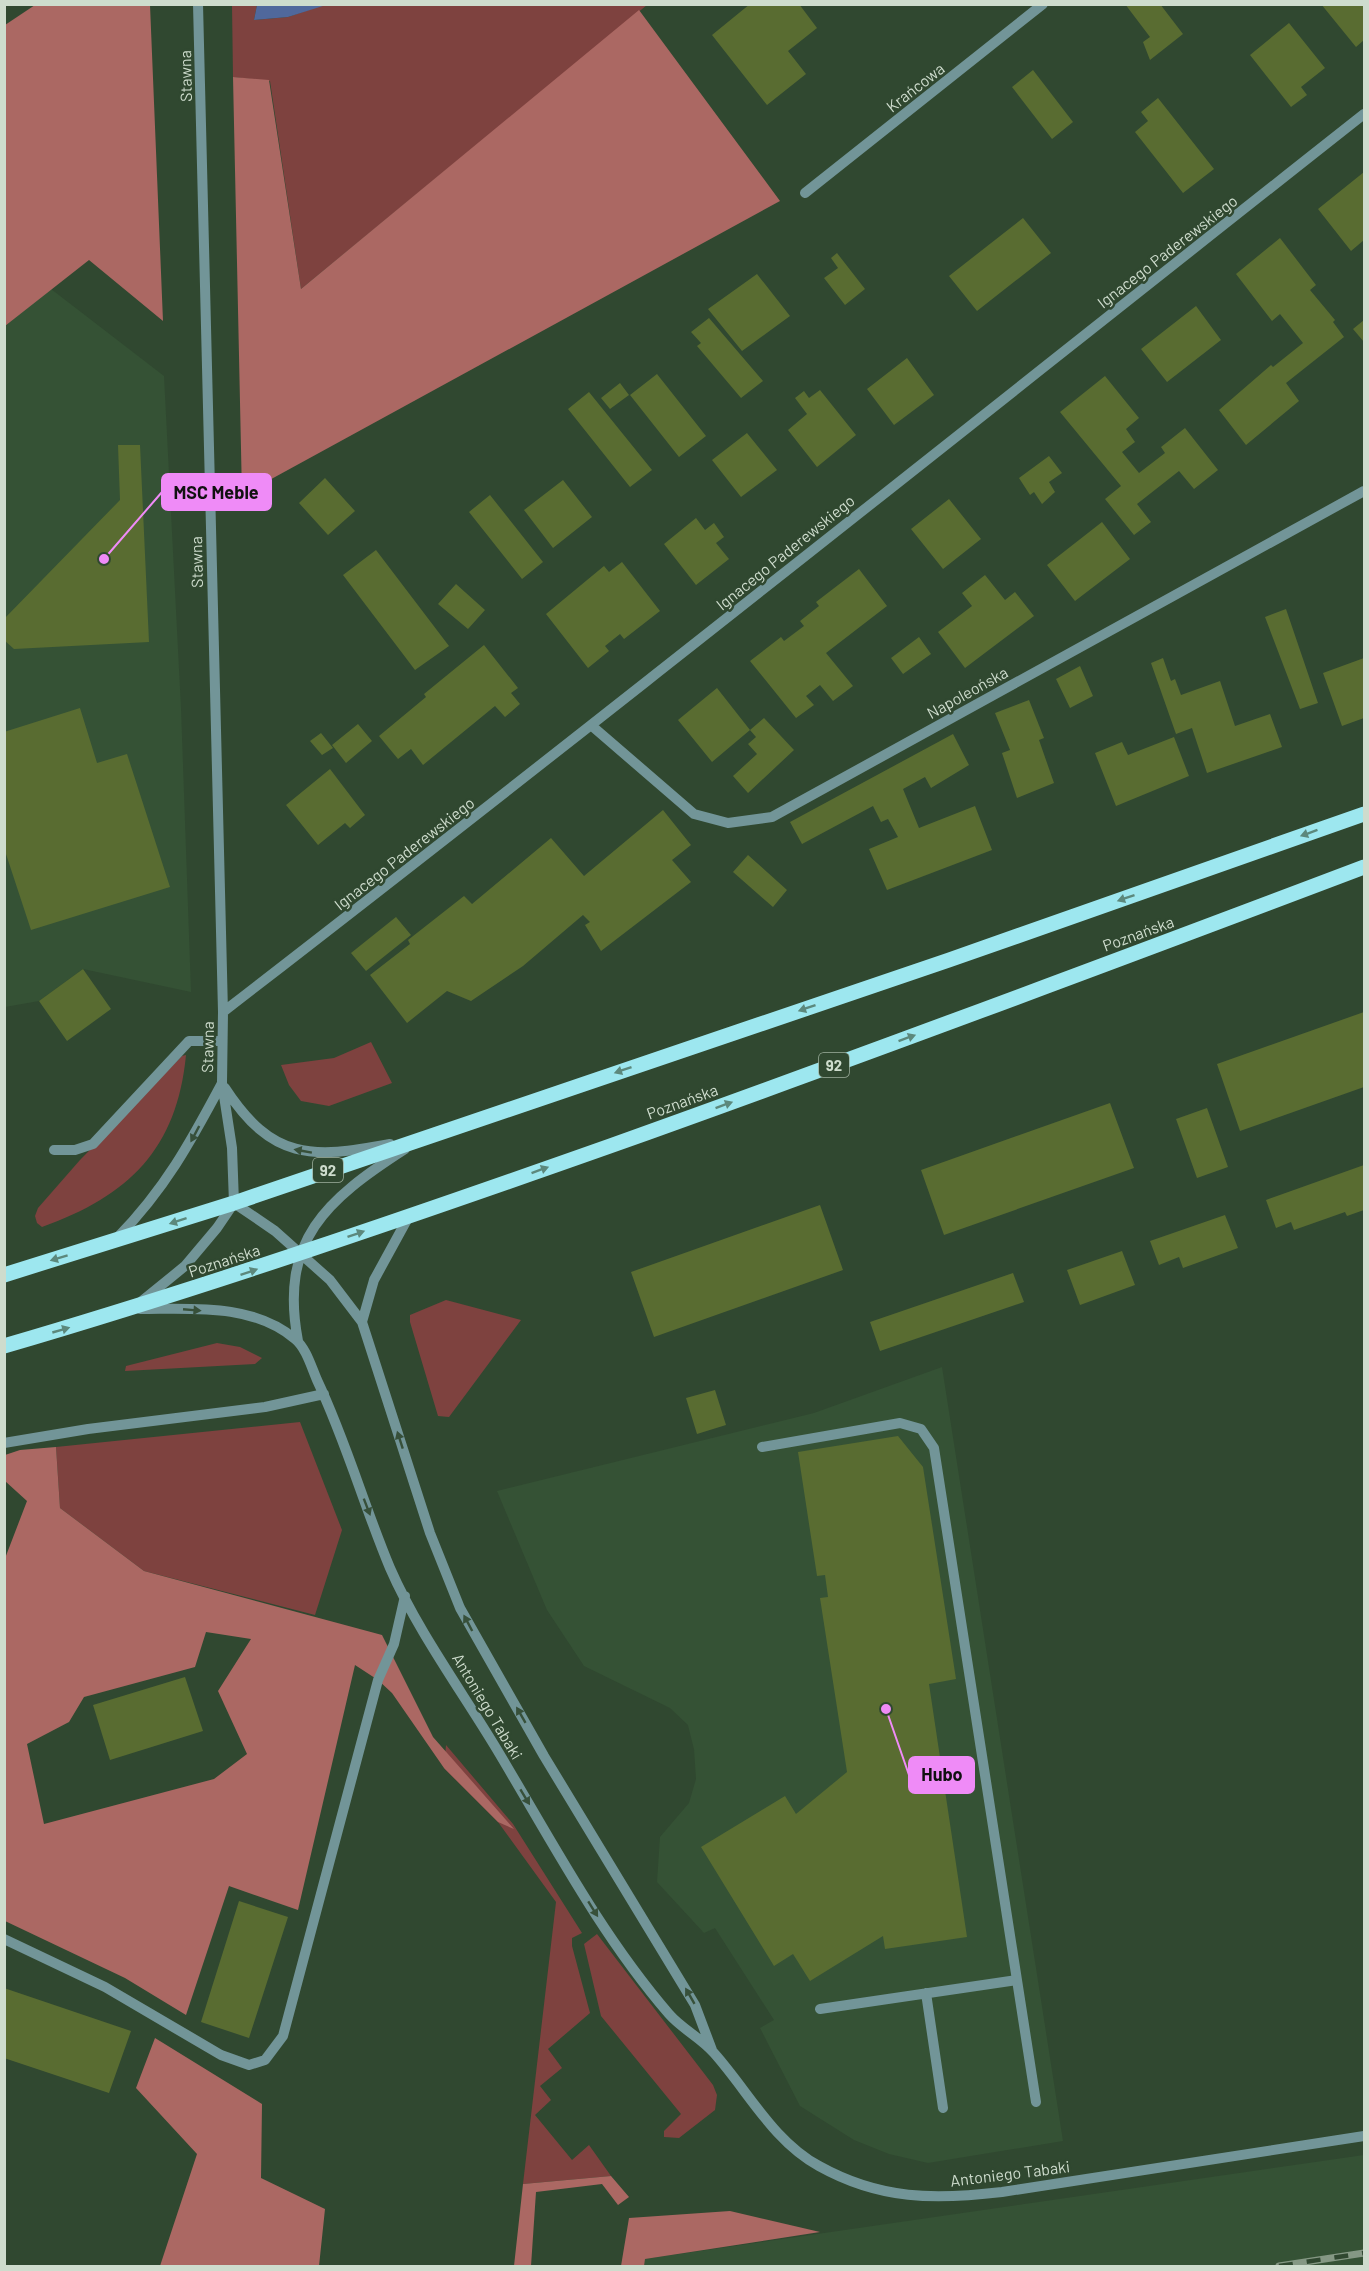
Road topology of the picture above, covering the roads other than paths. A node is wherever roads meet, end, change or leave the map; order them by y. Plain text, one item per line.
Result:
1 (198, 4) edge
2 (1043, 4) edge
3 (1365, 114) edge
4 (806, 193) dead end
5 (1365, 491) edge
6 (592, 726) junction
7 (1365, 813) edge
8 (1365, 867) edge
9 (223, 1012) junction
10 (222, 1041) junction
11 (222, 1083) junction
12 (423, 1138) junction
13 (54, 1149) dead end
14 (234, 1203) junction
15 (409, 1216) junction
16 (112, 1242) junction
17 (300, 1253) junction
18 (4, 1275) edge
19 (133, 1308) junction
20 (362, 1322) junction
21 (298, 1341) junction
22 (4, 1346) edge
23 (324, 1394) junction
24 (4, 1443) edge
25 (762, 1448) dead end
26 (405, 1596) junction
27 (4, 1939) edge
28 (1017, 1980) junction
29 (926, 1993) junction
30 (820, 2009) dead end
31 (712, 2050) junction
32 (1036, 2102) dead end
33 (943, 2108) dead end
34 (1365, 2136) edge

1 - 9 street, Stawna
2 - 4 street, Krańcowa
3 - 6 street, Ignacego Paderewskiego
5 - 6 street, Napoleońska
6 - 9 street, Ignacego Paderewskiego
7 -> 12 main road, 92
15 -> 8 main road, Poznańska / 92
9 - 10 street, Stawna
10 - 11 street, Stawna
10 - 13 street
12 -> 11 street, Stawna
11 - 14 street, Stawna
11 -> 16 street, Stawna
12 - 14 main road, 92
12 - 17 street, Antoniego Tabaki
14 -> 16 main road, 92
14 - 17 street, Antoniego Tabaki
14 - 19 street
17 -> 15 main road, Poznańska / 92
15 - 20 street
16 -> 18 main road, 92
19 -> 17 main road, Poznańska / 92
17 - 20 street, Antoniego Tabaki
17 - 21 street, Antoniego Tabaki
19 -> 21 street
22 -> 19 main road, Poznańska / 92
31 -> 20 street, Antoniego Tabaki
21 - 23 street, Antoniego Tabaki
23 - 24 street
23 -> 26 street, Antoniego Tabaki
25 - 28 street
26 - 27 street
26 -> 31 street, Antoniego Tabaki
28 - 29 street
28 - 32 street
29 - 30 street
29 - 33 street
31 - 34 street, Antoniego Tabaki

